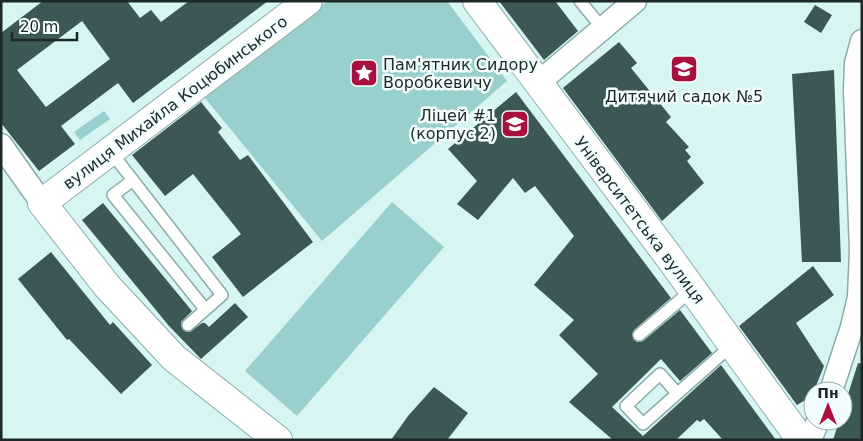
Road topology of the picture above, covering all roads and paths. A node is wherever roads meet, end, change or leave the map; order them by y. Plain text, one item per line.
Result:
1 (308, 1) edge
2 (477, 1) edge
3 (580, 1) edge
4 (635, 1) edge
5 (603, 29) junction
6 (862, 41) edge
7 (538, 83) junction
8 (858, 91) edge
9 (1, 145) edge
10 (111, 152) junction
11 (133, 180) junction
12 (42, 203) junction
13 (692, 290) junction
14 (205, 309) junction
15 (188, 325) dead end
16 (640, 335) dead end
17 (732, 344) junction
18 (834, 381) edge
19 (677, 393) junction
20 (278, 440) edge
21 (801, 440) edge

1 - 10 street, вулиця Михайла Коцюбинського
2 - 7 street, Університетська вулиця
3 - 5 lane
4 - 5 street
5 - 7 street
6 - 8 street
7 - 13 street, Університетська вулиця
8 - 18 street
9 - 12 street
10 - 11 lane
10 - 12 street, вулиця Михайла Коцюбинського
11 - 14 lane
11 - 14 lane
12 - 20 street
13 - 16 lane
13 - 17 street, Університетська вулиця
14 - 15 lane
17 - 19 lane
17 - 21 street, Університетська вулиця
19 - 19 lane

